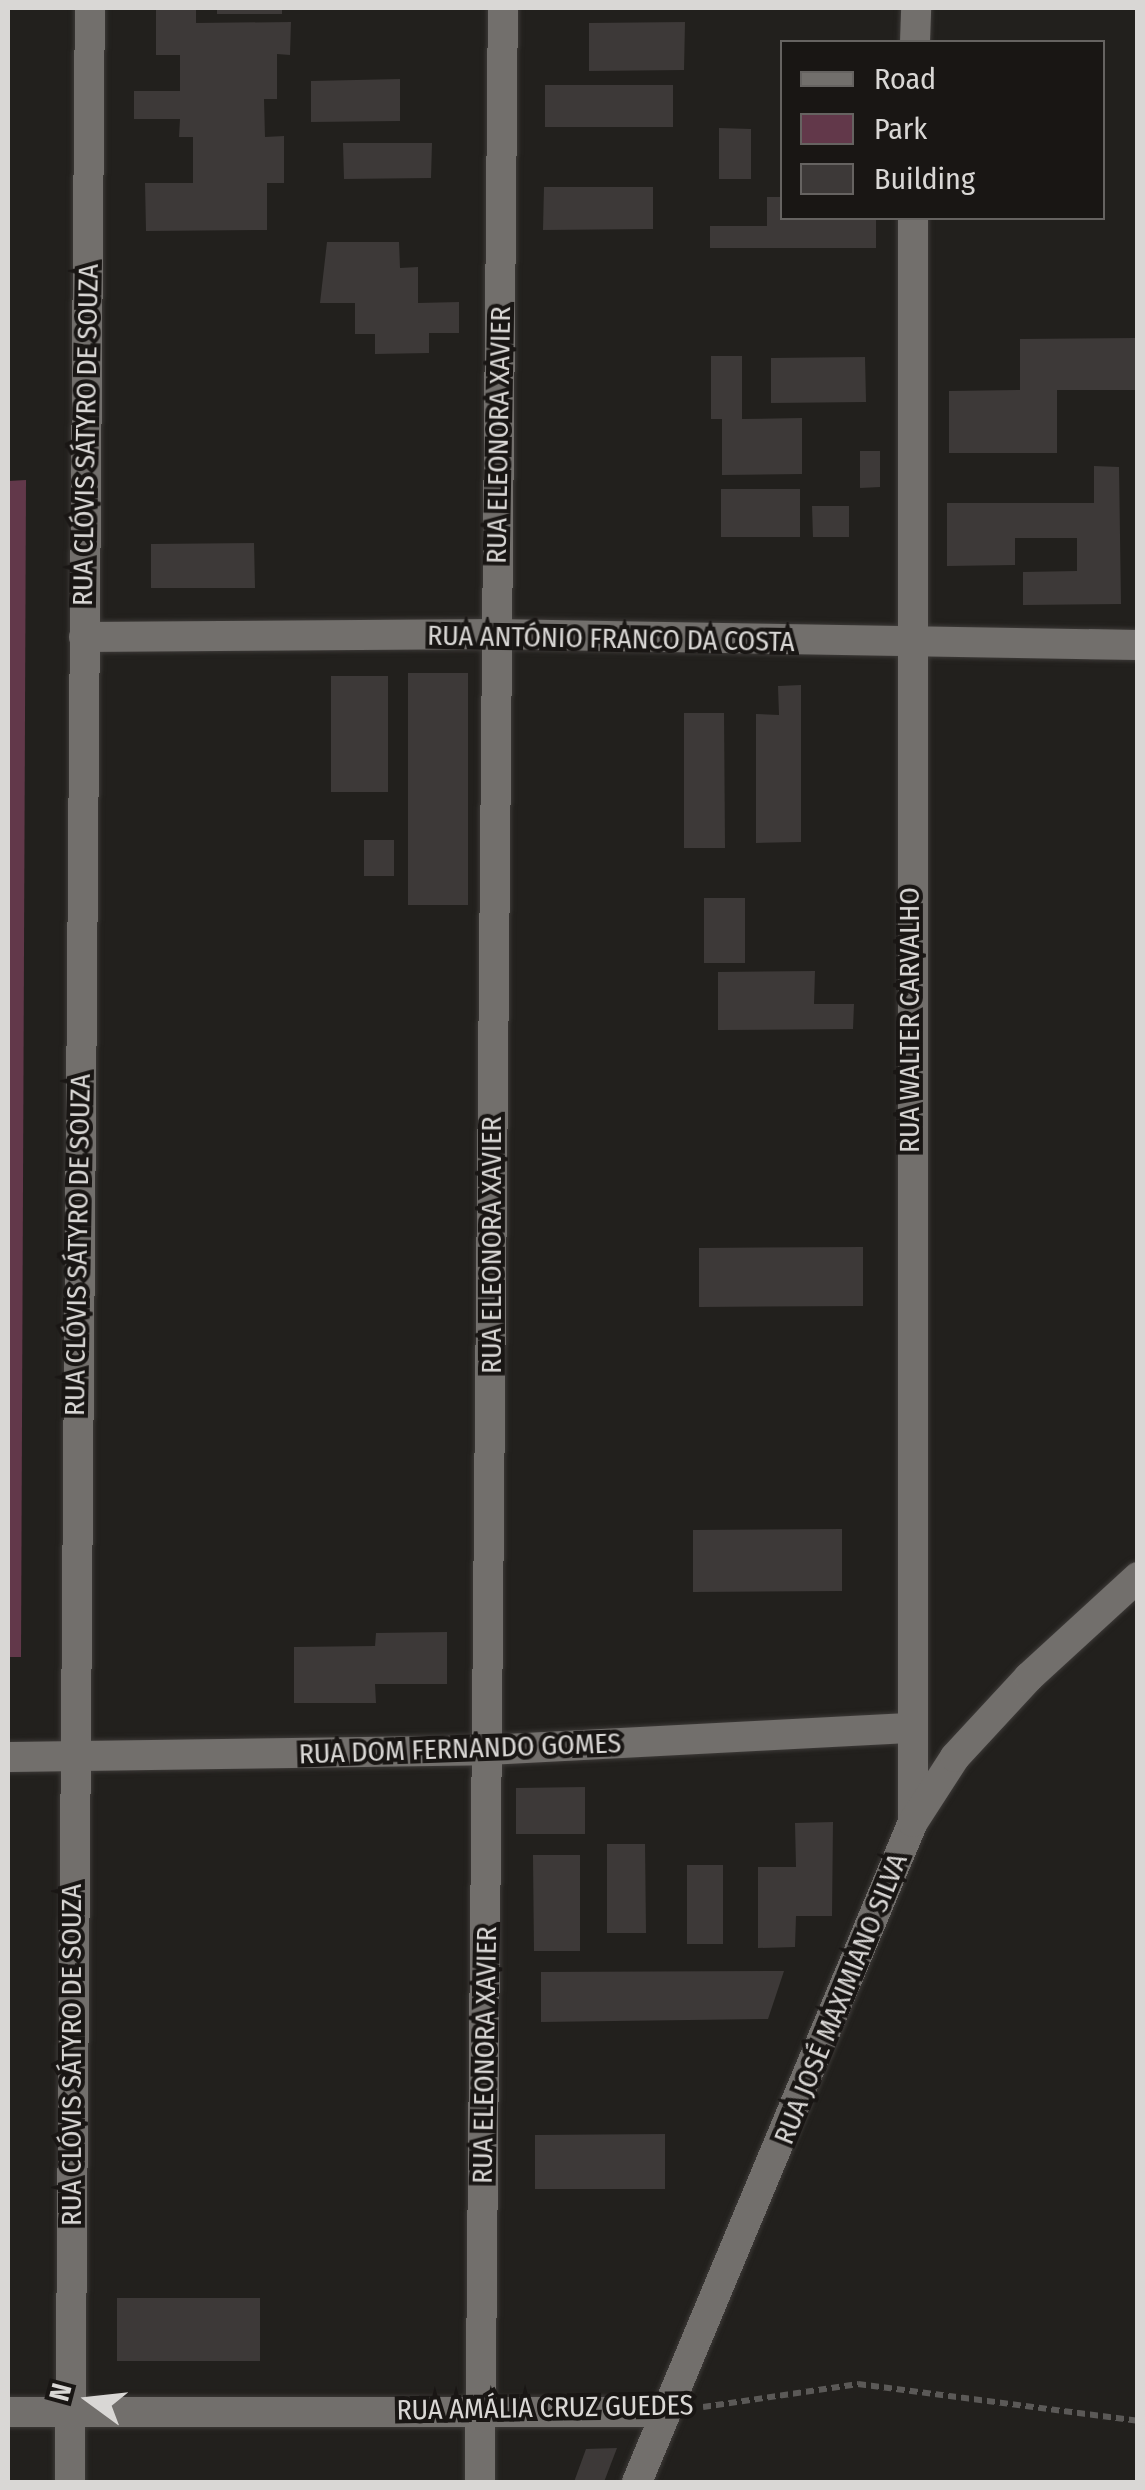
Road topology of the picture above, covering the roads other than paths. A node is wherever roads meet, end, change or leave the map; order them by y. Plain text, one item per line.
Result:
1 (90, 8) edge
2 (504, 8) edge
3 (916, 8) edge
4 (915, 40) edge
5 (914, 220) edge
6 (496, 634) junction
7 (84, 637) junction
8 (1138, 645) edge
9 (909, 646) junction
10 (1138, 1577) edge
11 (912, 1728) junction
12 (488, 1750) junction
13 (8, 1757) edge
14 (72, 1758) junction
15 (913, 1822) junction
16 (481, 2409) junction
17 (8, 2412) edge
18 (665, 2412) junction
19 (71, 2413) junction
20 (70, 2482) edge
21 (480, 2482) edge
22 (638, 2482) edge

1 - 7 street, RUA CLÓVIS SÁTYRO DE SOUZA
2 - 6 street, RUA ELEONORA XAVIER
3 - 4 street
5 - 9 street, RUA WALTER CARVALHO
6 - 7 street, RUA ANTÓNIO FRANCO DA COSTA
6 - 9 street, RUA ANTÓNIO FRANCO DA COSTA
6 - 12 street, RUA ELEONORA XAVIER
7 - 14 street, RUA CLÓVIS SÁTYRO DE SOUZA
8 - 9 street, RUA ANTÓNIO FRANCO DA COSTA
9 - 11 street, RUA WALTER CARVALHO
10 - 15 street, RUA JOSÉ MAXIMIANO SILVA
11 - 12 street, RUA DOM FERNANDO GOMES
11 - 15 street, RUA WALTER CARVALHO
12 - 14 street, RUA DOM FERNANDO GOMES
12 - 16 street, RUA ELEONORA XAVIER
13 - 14 street, RUA DOM FERNANDO GOMES
14 - 19 street, RUA CLÓVIS SÁTYRO DE SOUZA
15 - 18 street, RUA JOSÉ MAXIMIANO SILVA
16 - 18 street, RUA AMÁLIA CRUZ GUEDES
16 - 19 street, RUA AMÁLIA CRUZ GUEDES
16 - 21 street, RUA ELEONORA XAVIER
17 - 19 street, RUA AMÁLIA CRUZ GUEDES
18 - 22 street, RUA JOSÉ MAXIMIANO SILVA
19 - 20 street, RUA CLÓVIS SÁTYRO DE SOUZA

